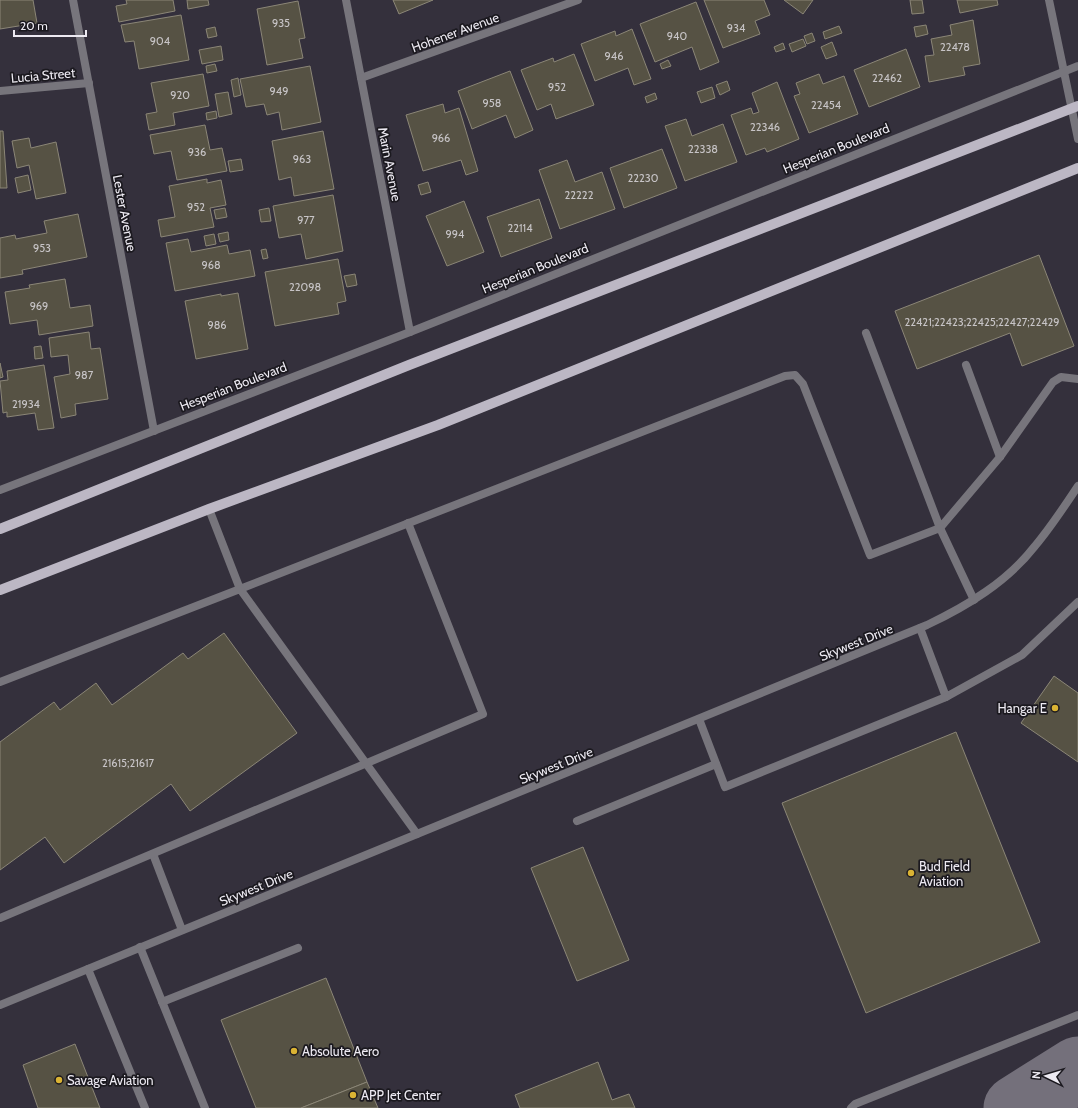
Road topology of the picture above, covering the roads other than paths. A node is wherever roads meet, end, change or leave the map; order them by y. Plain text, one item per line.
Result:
1 (73, 0) edge
2 (346, 0) edge
3 (578, 0) edge
4 (1049, 0) edge
5 (1078, 66) edge
6 (1064, 71) junction
7 (361, 78) junction
8 (89, 83) junction
9 (0, 91) edge
10 (1074, 108) edge
11 (1078, 139) edge
12 (1078, 168) edge
13 (410, 332) junction
14 (866, 333) dead end
15 (966, 365) dead end
16 (1078, 379) edge
17 (154, 431) junction
18 (1000, 457) junction
19 (1078, 486) edge
20 (0, 490) edge
21 (209, 510) junction
22 (408, 523) junction
23 (940, 528) junction
24 (0, 529) edge
25 (240, 589) junction
26 (0, 590) edge
27 (974, 600) junction
28 (1078, 602) edge
29 (920, 628) junction
30 (0, 682) edge
31 (946, 697) junction
32 (699, 719) junction
33 (367, 764) junction
34 (716, 764) junction
35 (577, 821) dead end
36 (417, 834) junction
37 (153, 854) junction
38 (0, 918) edge
39 (182, 930) junction
40 (140, 947) junction
41 (298, 948) dead end
42 (88, 969) junction
43 (162, 1002) junction
44 (0, 1005) edge
45 (1078, 1015) edge
46 (145, 1108) edge
47 (205, 1108) edge
48 (851, 1108) edge

1 - 8 street, Lester Avenue
2 - 7 street, Marin Avenue
3 - 7 street, Hohener Avenue
4 - 6 street
5 - 6 street, Hesperian Boulevard
6 - 10 street
6 - 13 street, Hesperian Boulevard
7 - 13 street, Marin Avenue
8 - 9 street, Lucia Street
8 - 17 street, Lester Avenue
10 - 11 street
10 - 24 main road
12 - 21 main road
13 - 17 street, Hesperian Boulevard
14 - 23 street
15 - 18 street
16 - 18 street
17 - 20 street, Hesperian Boulevard
18 - 23 street
19 - 27 street, Skywest Drive
21 - 25 street
21 - 26 main road
22 - 23 street
22 - 25 street
22 - 33 street
23 - 27 street
25 - 30 street
25 - 33 street
27 - 29 street, Skywest Drive
28 - 31 street
29 - 31 street
29 - 32 street, Skywest Drive
31 - 34 street
32 - 34 street
32 - 36 street, Skywest Drive
33 - 36 street
33 - 37 street
34 - 35 street
36 - 39 street, Skywest Drive
37 - 38 street
37 - 39 street
39 - 40 street, Skywest Drive
40 - 42 street, Skywest Drive
40 - 43 street
41 - 43 street
42 - 44 street, Skywest Drive
42 - 46 street
43 - 47 street
45 - 48 street

